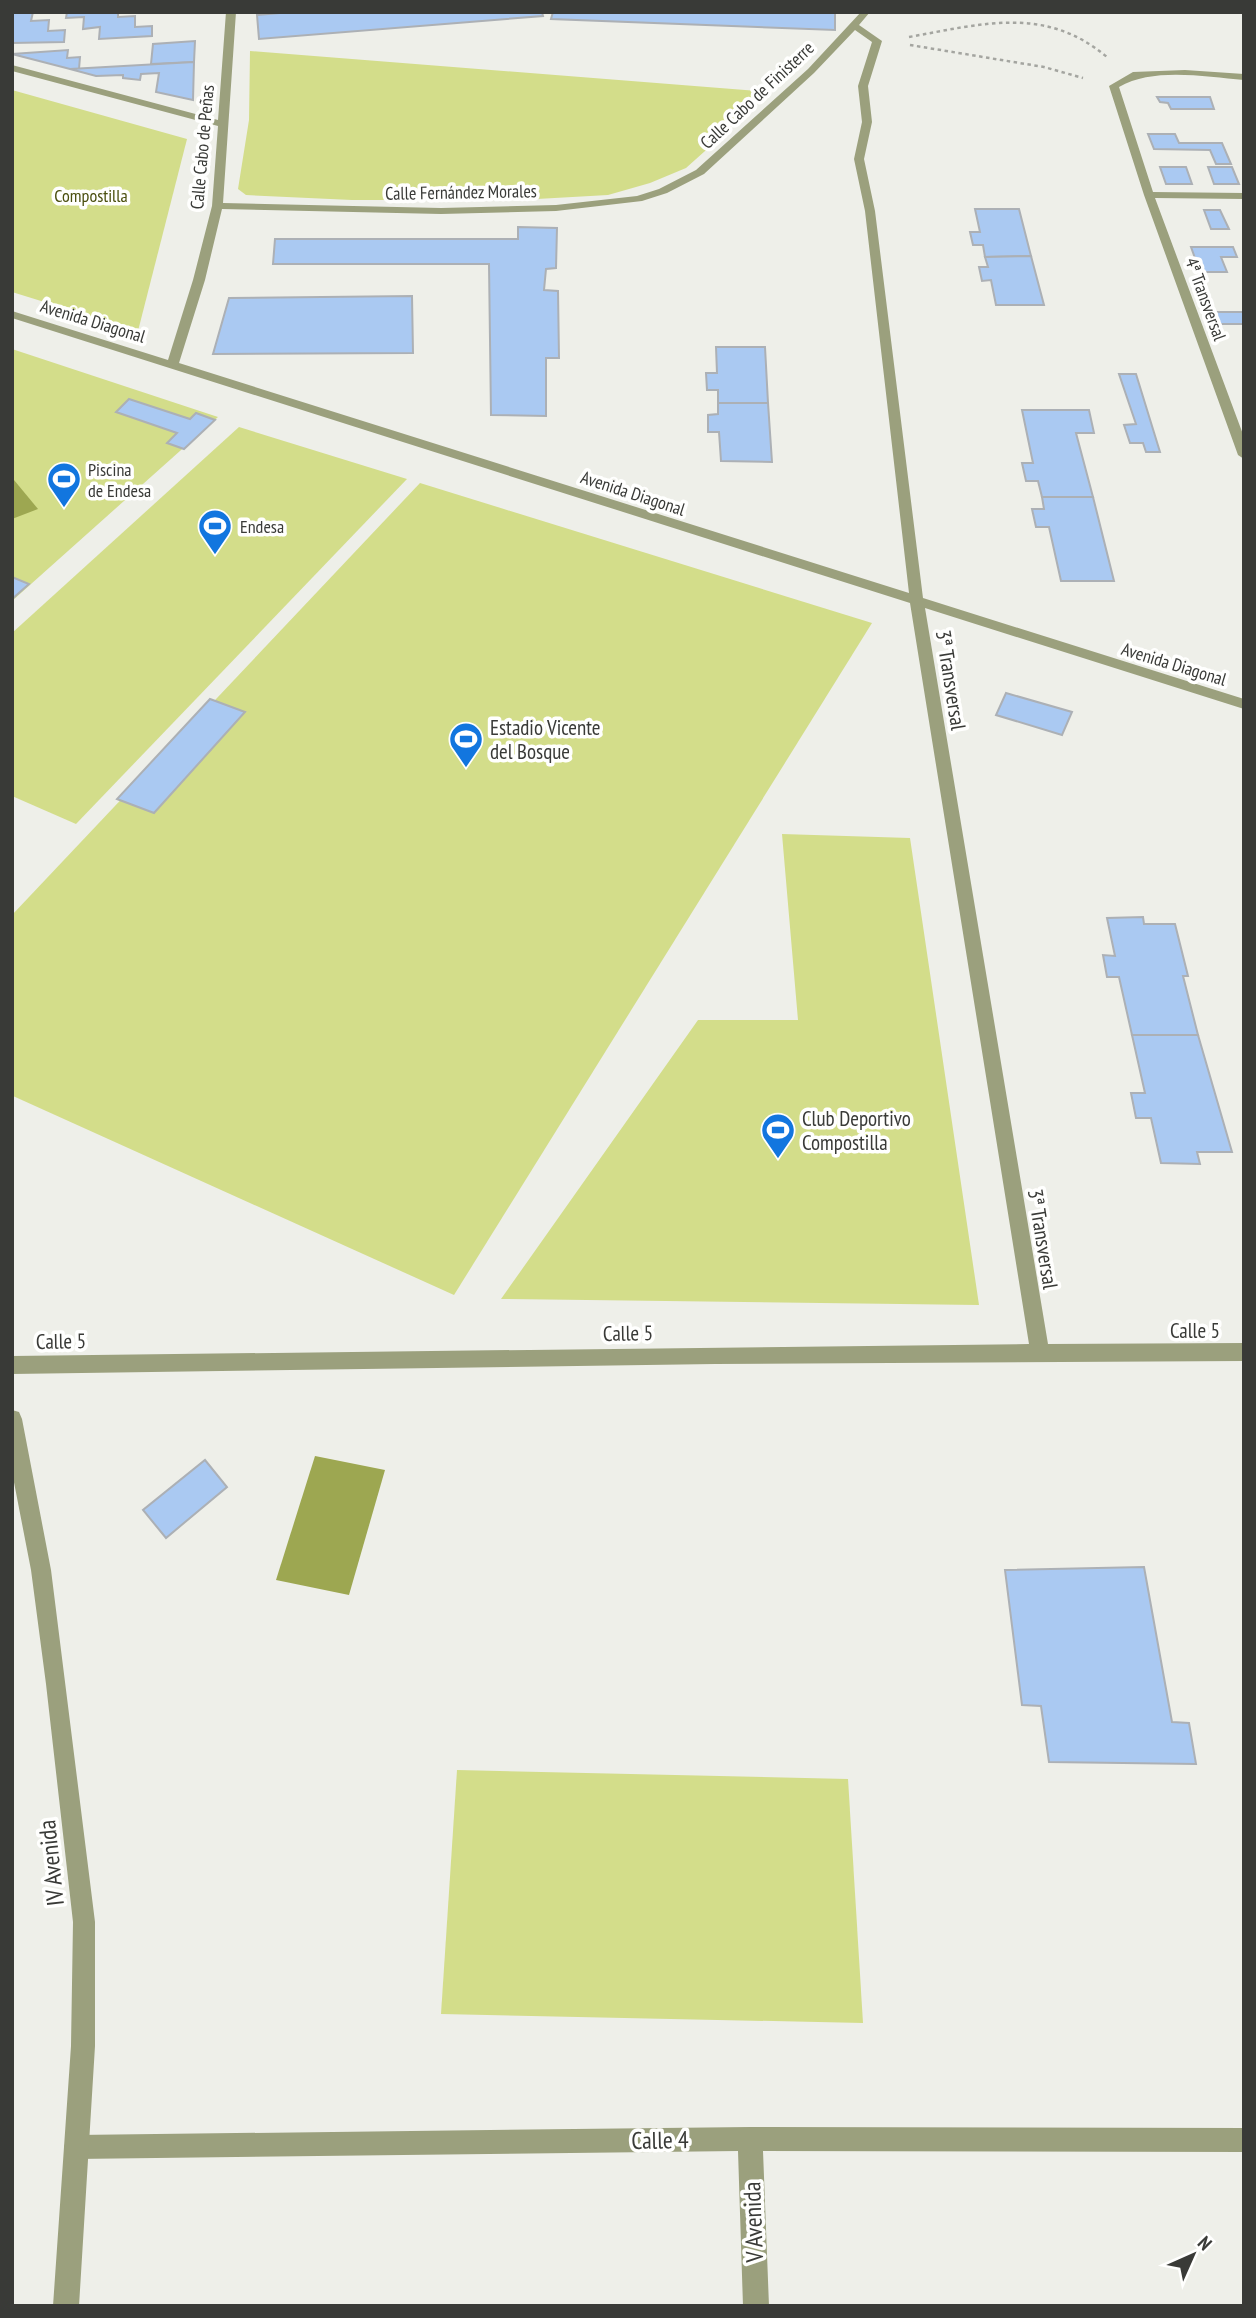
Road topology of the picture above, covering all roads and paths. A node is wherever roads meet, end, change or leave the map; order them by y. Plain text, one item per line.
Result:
1 (231, 12) edge
2 (866, 12) edge
3 (854, 25) junction
4 (875, 38) junction
5 (12, 68) edge
6 (1244, 77) edge
7 (1120, 83) junction
8 (223, 124) junction
9 (700, 172) joint
10 (1149, 195) junction
11 (1244, 196) edge
12 (217, 206) junction
13 (12, 314) edge
14 (173, 363) junction
15 (1243, 448) edge
16 (917, 602) junction
17 (1244, 704) edge
18 (1244, 1352) edge
19 (1040, 1353) junction
20 (12, 1365) edge
21 (12, 1419) edge
22 (750, 2138) junction
23 (1244, 2140) edge
24 (76, 2147) junction
25 (66, 2306) edge
26 (756, 2306) edge

1 - 8 street, Calle Cabo de Peñas
2 - 3 street, Calle Cabo de Finisterre
3 - 4 street
3 - 9 street, Calle Cabo de Finisterre
4 - 7 path
4 - 7 path
4 - 16 street, 3ª Transversal
5 - 8 street
6 - 7 street
7 - 10 street, 4ª Transversal
8 - 12 street, Calle Cabo de Peñas
9 - 12 street, Calle Fernández Morales
10 - 11 street
10 - 15 street, 4ª Transversal
12 - 14 street, Calle Cabo de Peñas
13 - 14 street, Avenida Diagonal
14 - 16 street, Avenida Diagonal
16 - 17 street, Avenida Diagonal
16 - 19 street, 3ª Transversal
18 - 19 street, Calle 5
19 - 20 street, Calle 5
21 - 24 street, IV Avenida
22 - 23 street, Calle 4
22 - 24 street, Calle 4
22 - 26 street, V Avenida
24 - 25 street, IV Avenida

